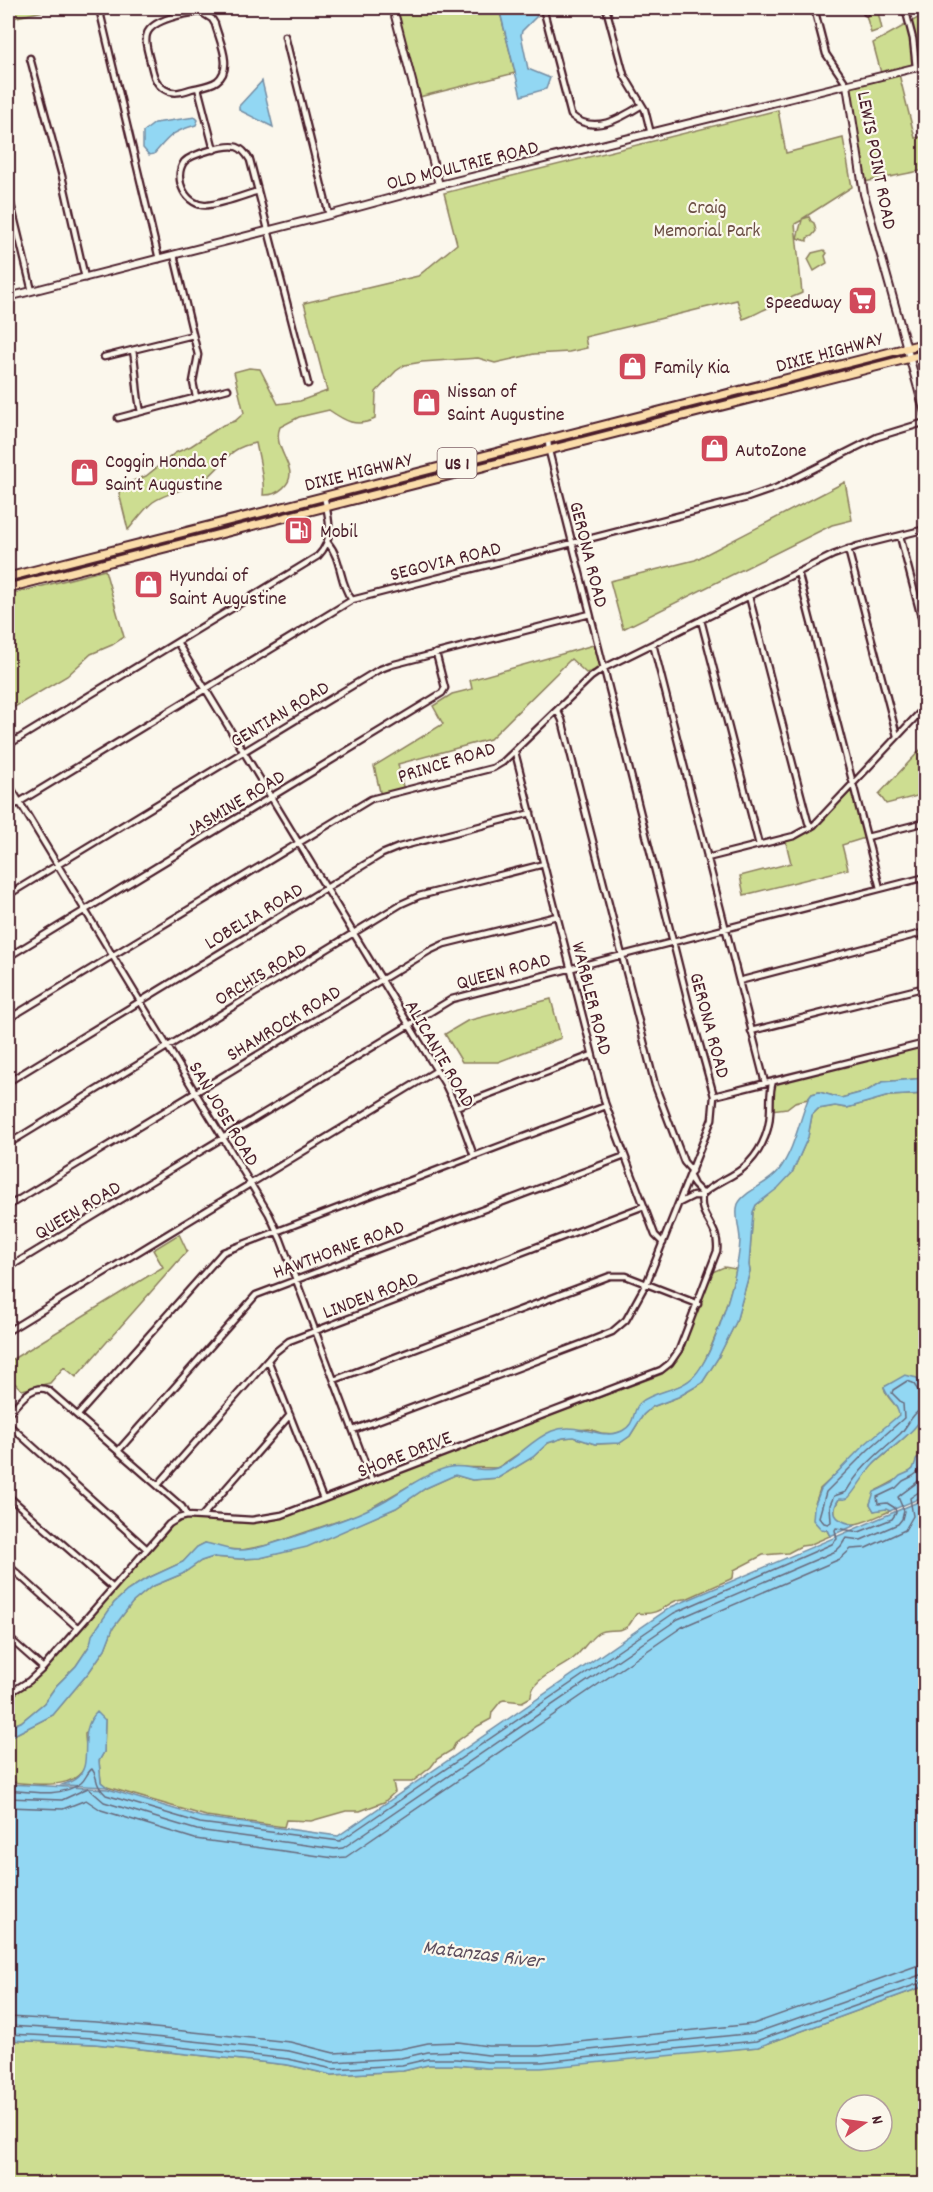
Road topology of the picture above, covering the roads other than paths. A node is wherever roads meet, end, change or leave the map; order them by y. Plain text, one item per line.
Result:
1 (99, 8) edge
2 (393, 8) edge
3 (543, 8) edge
4 (606, 8) edge
5 (814, 8) edge
6 (905, 8) edge
7 (285, 36) dead end
8 (30, 58) dead end
9 (926, 65) edge
10 (916, 67) junction
11 (847, 85) junction
12 (198, 88) junction
13 (642, 105) junction
14 (651, 134) junction
15 (213, 150) junction
16 (439, 185) junction
17 (258, 191) junction
18 (8, 192) edge
19 (330, 215) junction
20 (269, 231) junction
21 (174, 255) junction
22 (159, 259) junction
23 (85, 278) junction
24 (32, 291) junction
25 (8, 297) edge
26 (193, 335) junction
27 (926, 343) edge
28 (907, 348) junction
29 (133, 351) junction
30 (926, 354) edge
31 (104, 357) dead end
32 (909, 358) junction
33 (308, 384) dead end
34 (228, 389) dead end
35 (718, 396) junction
36 (196, 397) junction
37 (721, 406) junction
38 (141, 412) junction
39 (926, 417) edge
40 (118, 418) dead end
41 (926, 422) edge
42 (548, 440) junction
43 (549, 451) junction
44 (439, 467) junction
45 (441, 477) junction
46 (324, 496) junction
47 (327, 507) junction
48 (926, 529) edge
49 (900, 536) junction
50 (162, 537) junction
51 (572, 542) junction
52 (328, 543) junction
53 (165, 548) junction
54 (848, 549) junction
55 (32, 570) junction
56 (798, 572) junction
57 (8, 577) edge
58 (35, 581) junction
59 (8, 588) edge
60 (750, 596) junction
61 (352, 600) junction
62 (590, 614) junction
63 (701, 620) junction
64 (926, 636) edge
65 (177, 642) junction
66 (653, 644) junction
67 (436, 653) junction
68 (604, 668) junction
69 (204, 689) junction
70 (926, 706) edge
71 (557, 710) junction
72 (897, 736) junction
73 (8, 745) edge
74 (243, 752) junction
75 (515, 752) junction
76 (8, 783) edge
77 (853, 783) junction
78 (271, 798) junction
79 (19, 802) junction
80 (8, 809) edge
81 (531, 813) junction
82 (926, 822) edge
83 (811, 827) junction
84 (867, 837) junction
85 (298, 843) junction
86 (759, 844) junction
87 (707, 858) junction
88 (57, 864) junction
89 (544, 864) junction
90 (926, 877) edge
91 (880, 888) junction
92 (326, 889) junction
93 (8, 895) edge
94 (85, 910) junction
95 (557, 916) junction
96 (725, 928) junction
97 (926, 932) edge
98 (353, 934) junction
99 (673, 941) junction
100 (622, 954) junction
101 (113, 956) junction
102 (8, 957) edge
103 (570, 967) junction
104 (381, 980) junction
105 (738, 981) junction
106 (926, 987) edge
107 (140, 1001) junction
108 (8, 1020) edge
109 (408, 1025) junction
110 (751, 1031) junction
111 (926, 1042) edge
112 (168, 1047) junction
113 (592, 1055) junction
114 (436, 1071) junction
115 (773, 1081) junction
116 (8, 1082) edge
117 (765, 1083) junction
118 (195, 1092) junction
119 (714, 1096) junction
120 (606, 1106) junction
121 (456, 1107) junction
122 (223, 1137) junction
123 (8, 1144) edge
124 (474, 1156) junction
125 (625, 1156) junction
126 (691, 1174) junction
127 (250, 1183) junction
128 (679, 1203) junction
129 (8, 1206) edge
130 (644, 1206) junction
131 (277, 1231) junction
132 (663, 1243) junction
133 (8, 1268) edge
134 (296, 1280) junction
135 (646, 1284) junction
136 (698, 1304) junction
137 (315, 1330) junction
138 (8, 1331) edge
139 (268, 1360) junction
140 (334, 1380) junction
141 (8, 1414) edge
142 (78, 1415) junction
143 (290, 1415) junction
144 (8, 1424) edge
145 (353, 1430) junction
146 (118, 1451) junction
147 (372, 1480) junction
148 (158, 1485) junction
149 (8, 1496) edge
150 (323, 1499) junction
151 (187, 1516) junction
152 (202, 1516) junction
153 (147, 1549) junction
154 (8, 1565) edge
155 (113, 1588) junction
156 (78, 1629) junction
157 (8, 1637) edge
158 (43, 1668) junction
159 (8, 1694) edge

1 - 22 street
2 - 16 main road
3 - 13 street
4 - 13 street
5 - 11 street, LEWIS POINT ROAD
6 - 10 street
7 - 19 street
8 - 23 street
9 - 10 main road, OLD MOULTRIE ROAD
10 - 11 main road, OLD MOULTRIE ROAD
11 - 14 main road, OLD MOULTRIE ROAD
11 - 28 main road, LEWIS POINT ROAD
12 - 12 street
12 - 15 street
13 - 14 street
14 - 16 main road, OLD MOULTRIE ROAD
15 - 17 street
15 - 17 street
16 - 19 main road, OLD MOULTRIE ROAD
17 - 20 street
18 - 24 street
19 - 20 main road, OLD MOULTRIE ROAD
20 - 21 main road, OLD MOULTRIE ROAD
20 - 33 street
21 - 22 main road, OLD MOULTRIE ROAD
21 - 26 street
22 - 23 main road, OLD MOULTRIE ROAD
23 - 24 main road, OLD MOULTRIE ROAD
24 - 25 main road, OLD MOULTRIE ROAD
26 - 29 street
26 - 36 street
27 - 28 main road, DIXIE HIGHWAY / US 1
28 - 32 main road, LEWIS POINT ROAD
28 - 35 main road, DIXIE HIGHWAY / US 1
29 - 31 street
29 - 38 street
30 - 32 main road, DIXIE HIGHWAY / US 1
32 - 37 main road, DIXIE HIGHWAY / US 1
32 - 39 main road, LEWIS POINT ROAD
34 - 36 street
35 - 37 main road
35 - 42 main road, DIXIE HIGHWAY / US 1
36 - 38 street
37 - 43 main road, US 1
38 - 40 street
41 - 51 street, SEGOVIA ROAD
42 - 43 street, GERONA ROAD
42 - 44 main road, DIXIE HIGHWAY / US 1
43 - 45 main road, US 1
43 - 51 street, GERONA ROAD
44 - 45 main road
44 - 46 main road, DIXIE HIGHWAY / US 1
45 - 47 main road, US 1
46 - 47 street
46 - 50 main road, DIXIE HIGHWAY / US 1
47 - 52 street
47 - 53 main road, US 1
48 - 49 street, PRINCE ROAD
49 - 54 street, PRINCE ROAD
49 - 64 street
50 - 53 main road
50 - 55 main road, DIXIE HIGHWAY / US 1
51 - 61 street, SEGOVIA ROAD
51 - 62 street, GERONA ROAD
52 - 61 street
52 - 65 street
53 - 58 main road, US 1
54 - 56 street, PRINCE ROAD
54 - 72 street
55 - 57 main road, DIXIE HIGHWAY / US 1
55 - 58 main road
56 - 60 street, PRINCE ROAD
56 - 77 street
58 - 59 main road, US 1
60 - 63 street, PRINCE ROAD
60 - 83 street
61 - 69 street, SEGOVIA ROAD
62 - 67 street, GENTIAN ROAD
62 - 68 street, GERONA ROAD
63 - 66 street, PRINCE ROAD
63 - 86 street
65 - 69 street, ALICANTE ROAD
65 - 73 street
66 - 68 street, PRINCE ROAD
66 - 87 street
67 - 74 street, GENTIAN ROAD
67 - 78 street, JASMINE ROAD
68 - 71 street, PRINCE ROAD
68 - 99 street, GERONA ROAD
69 - 74 street, ALICANTE ROAD
69 - 79 street, SEGOVIA ROAD
70 - 72 street
71 - 75 street, PRINCE ROAD
71 - 100 street
72 - 77 street
74 - 78 street, ALICANTE ROAD
74 - 88 street, GENTIAN ROAD
75 - 81 street, WARBLER ROAD
75 - 85 street, PRINCE ROAD
76 - 79 street, SAN JOSE ROAD
77 - 83 street
77 - 84 street
78 - 85 street, ALICANTE ROAD
78 - 94 street, JASMINE ROAD
79 - 80 street, SEGOVIA ROAD
79 - 88 street, SAN JOSE ROAD
81 - 89 street, WARBLER ROAD
81 - 92 street, LOBELIA ROAD
82 - 84 street
83 - 86 street
84 - 91 street
85 - 92 street, ALICANTE ROAD
85 - 101 street, PRINCE ROAD
86 - 87 street
87 - 96 street
88 - 93 street, GENTIAN ROAD
88 - 94 street, SAN JOSE ROAD
89 - 95 street, WARBLER ROAD
89 - 98 street, ORCHIS ROAD
90 - 91 street, QUEEN ROAD
91 - 96 street, QUEEN ROAD
92 - 98 street, ALICANTE ROAD
92 - 107 street, LOBELIA ROAD
94 - 101 street, SAN JOSE ROAD
94 - 102 street, JASMINE ROAD
95 - 103 street, WARBLER ROAD
95 - 104 street, SHAMROCK ROAD
96 - 99 street, QUEEN ROAD
96 - 105 street
97 - 105 street
98 - 104 street, ALICANTE ROAD
98 - 112 street, ORCHIS ROAD
99 - 100 street, QUEEN ROAD
99 - 119 street, GERONA ROAD
100 - 103 street, QUEEN ROAD
100 - 126 street
101 - 107 street, SAN JOSE ROAD
101 - 108 street, PRINCE ROAD
103 - 109 street, QUEEN ROAD
103 - 113 street, WARBLER ROAD
104 - 109 street, ALICANTE ROAD
104 - 118 street, SHAMROCK ROAD
105 - 110 street
106 - 110 street
107 - 112 street, SAN JOSE ROAD
107 - 116 street, LOBELIA ROAD
109 - 114 street, ALICANTE ROAD
109 - 122 street, QUEEN ROAD
110 - 117 street
111 - 115 street
112 - 118 street, SAN JOSE ROAD
112 - 123 street, ORCHIS ROAD
113 - 120 street, WARBLER ROAD
113 - 121 street
114 - 121 street, ALICANTE ROAD
114 - 127 street
115 - 117 street
115 - 126 street
117 - 119 street
118 - 122 street, SAN JOSE ROAD
118 - 129 street, SHAMROCK ROAD
119 - 126 street, GERONA ROAD
120 - 124 street
120 - 125 street, WARBLER ROAD
121 - 124 street, ALICANTE ROAD
122 - 127 street, SAN JOSE ROAD
122 - 133 street, QUEEN ROAD
124 - 131 street
125 - 130 street, WARBLER ROAD
125 - 134 street, HAWTHORNE ROAD
126 - 128 street, GERONA ROAD
127 - 131 street, SAN JOSE ROAD
127 - 138 street
128 - 132 street, GERONA ROAD
128 - 136 street, SHORE DRIVE
130 - 132 street, WARBLER ROAD
130 - 137 street, LINDEN ROAD
131 - 134 street, SAN JOSE ROAD
131 - 142 street
132 - 135 street, GERONA ROAD
134 - 137 street, SAN JOSE ROAD
134 - 146 street, HAWTHORNE ROAD
135 - 136 street
135 - 140 street
135 - 145 street, GERONA ROAD
136 - 147 street, SHORE DRIVE
137 - 139 street, LINDEN ROAD
137 - 140 street, SAN JOSE ROAD
139 - 143 street
139 - 148 street, LINDEN ROAD
140 - 145 street, SAN JOSE ROAD
141 - 142 street
142 - 146 street
143 - 150 street
143 - 152 street
144 - 153 street
145 - 147 street, SAN JOSE ROAD
146 - 148 street
147 - 150 street, SHORE DRIVE
148 - 151 street
149 - 155 street
150 - 152 street, SHORE DRIVE
151 - 152 street, SHORE DRIVE
151 - 153 street
153 - 155 street
154 - 156 street
155 - 156 street
156 - 158 street
157 - 158 street
158 - 159 street

